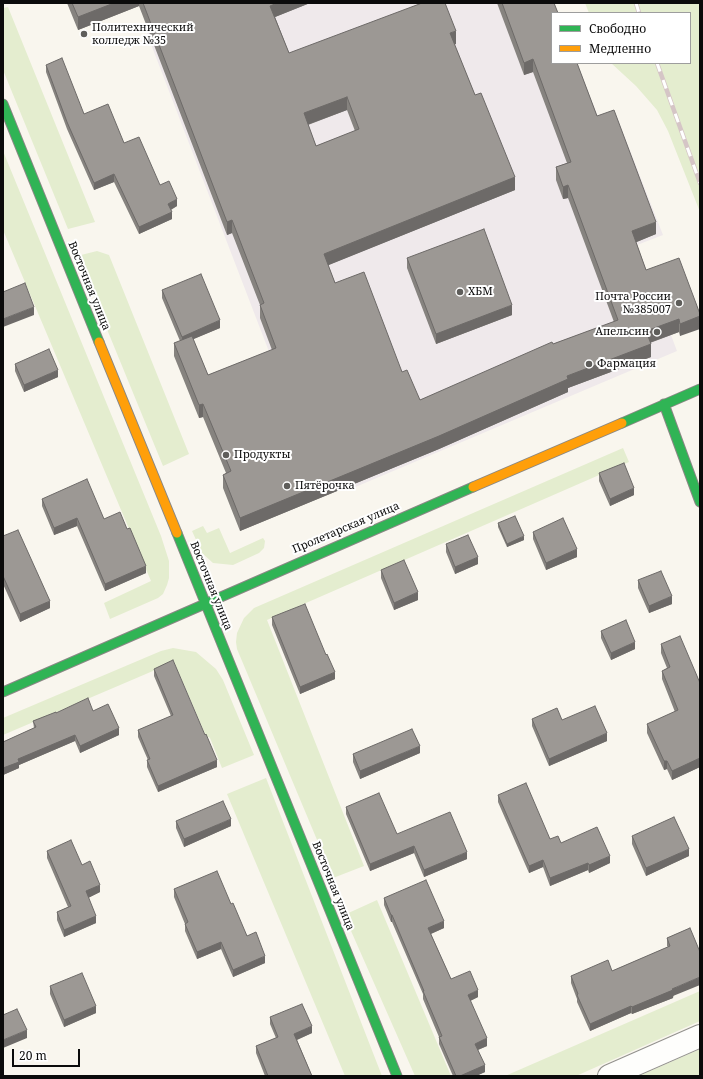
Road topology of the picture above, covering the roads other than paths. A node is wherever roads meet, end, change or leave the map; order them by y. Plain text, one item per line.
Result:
1 (3, 104) edge
2 (700, 389) edge
3 (664, 404) junction
4 (700, 502) edge
5 (206, 604) junction
6 (3, 692) edge
7 (700, 1036) edge
8 (397, 1076) edge
9 (609, 1076) edge

1 - 5 street, Восточная улица
2 - 3 street, Пролетарская улица
3 - 4 street
3 - 5 street, Пролетарская улица
5 - 6 street, Пролетарская улица
5 - 8 street, Восточная улица
7 - 9 street

